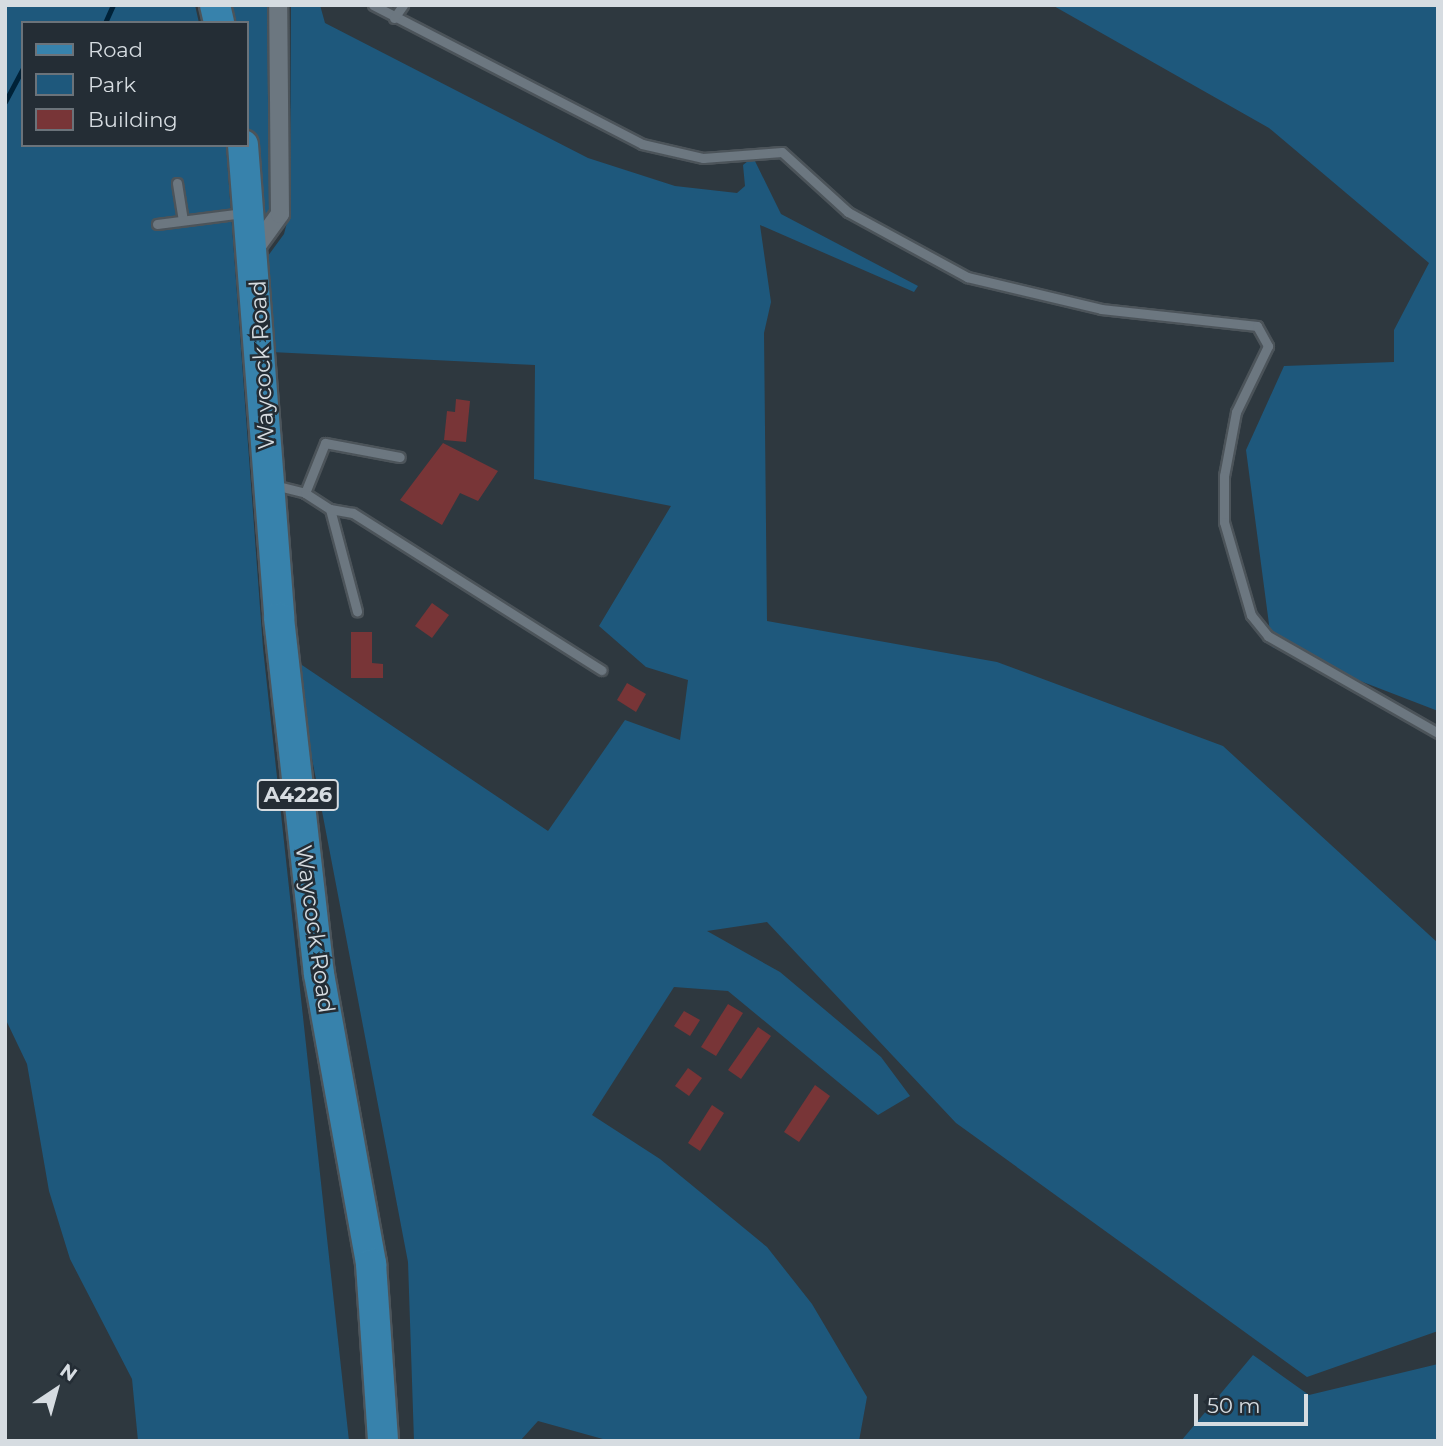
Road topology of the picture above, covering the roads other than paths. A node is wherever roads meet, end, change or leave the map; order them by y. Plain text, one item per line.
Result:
1 (278, 5) edge
2 (373, 5) edge
3 (403, 5) edge
4 (394, 18) junction
5 (243, 147) edge
6 (177, 183) dead end
7 (252, 212) junction
8 (183, 220) junction
9 (157, 224) dead end
10 (256, 247) junction
11 (400, 457) dead end
12 (268, 483) junction
13 (305, 493) junction
14 (330, 509) junction
15 (357, 611) dead end
16 (601, 670) dead end
17 (1438, 733) edge
18 (383, 1441) edge

1 - 10 street, Waycock Road
2 - 4 lane
3 - 4 lane
4 - 17 lane
5 - 7 main road, Waycock Road / A4226
6 - 8 lane
7 - 8 lane
7 - 10 main road, Waycock Road / A4226
8 - 9 lane
10 - 12 main road, Waycock Road / A4226
11 - 13 lane
12 - 13 lane
12 - 18 main road, Waycock Road / A4226
13 - 14 lane
14 - 15 lane
14 - 16 lane

